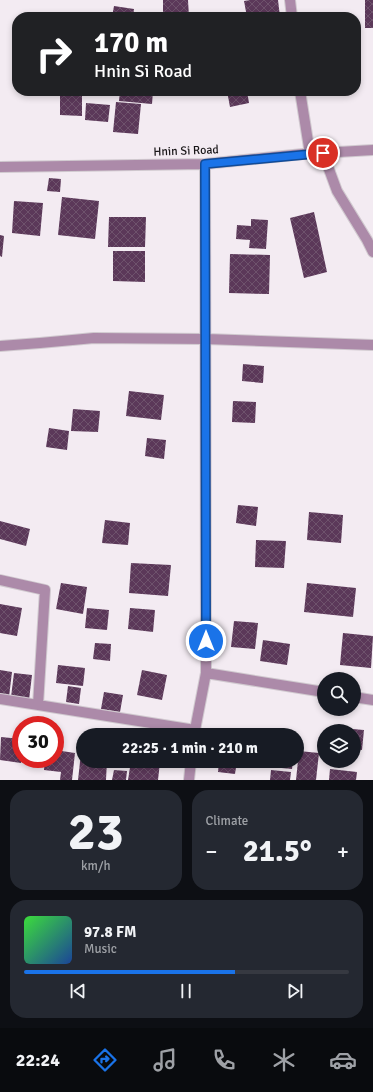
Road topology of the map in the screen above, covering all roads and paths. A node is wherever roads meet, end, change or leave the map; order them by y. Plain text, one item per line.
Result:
1 (290, 0) edge
2 (291, 12) edge
3 (301, 96) edge
4 (373, 150) edge
5 (323, 153) junction
6 (310, 154) junction
7 (205, 164) junction
8 (0, 167) edge
9 (373, 252) edge
10 (206, 339) junction
11 (373, 345) edge
12 (0, 346) edge
13 (0, 580) edge
14 (206, 673) junction
15 (317, 691) edge
16 (361, 697) edge
17 (0, 699) edge
18 (373, 700) edge
19 (38, 705) junction
20 (172, 728) edge
21 (196, 728) edge
22 (190, 768) edge
23 (189, 780) edge

1 - 2 street
3 - 6 street
4 - 5 street, Hnin Si Road
5 - 6 street, Hnin Si Road
5 - 9 street
6 - 7 street, Hnin Si Road
7 - 8 street, Hnin Si Road
7 - 10 street
10 - 11 street
10 - 12 street
10 - 14 street
13 - 19 street
14 - 15 street
14 - 21 street
16 - 18 street
17 - 19 street
19 - 20 street
22 - 23 street

